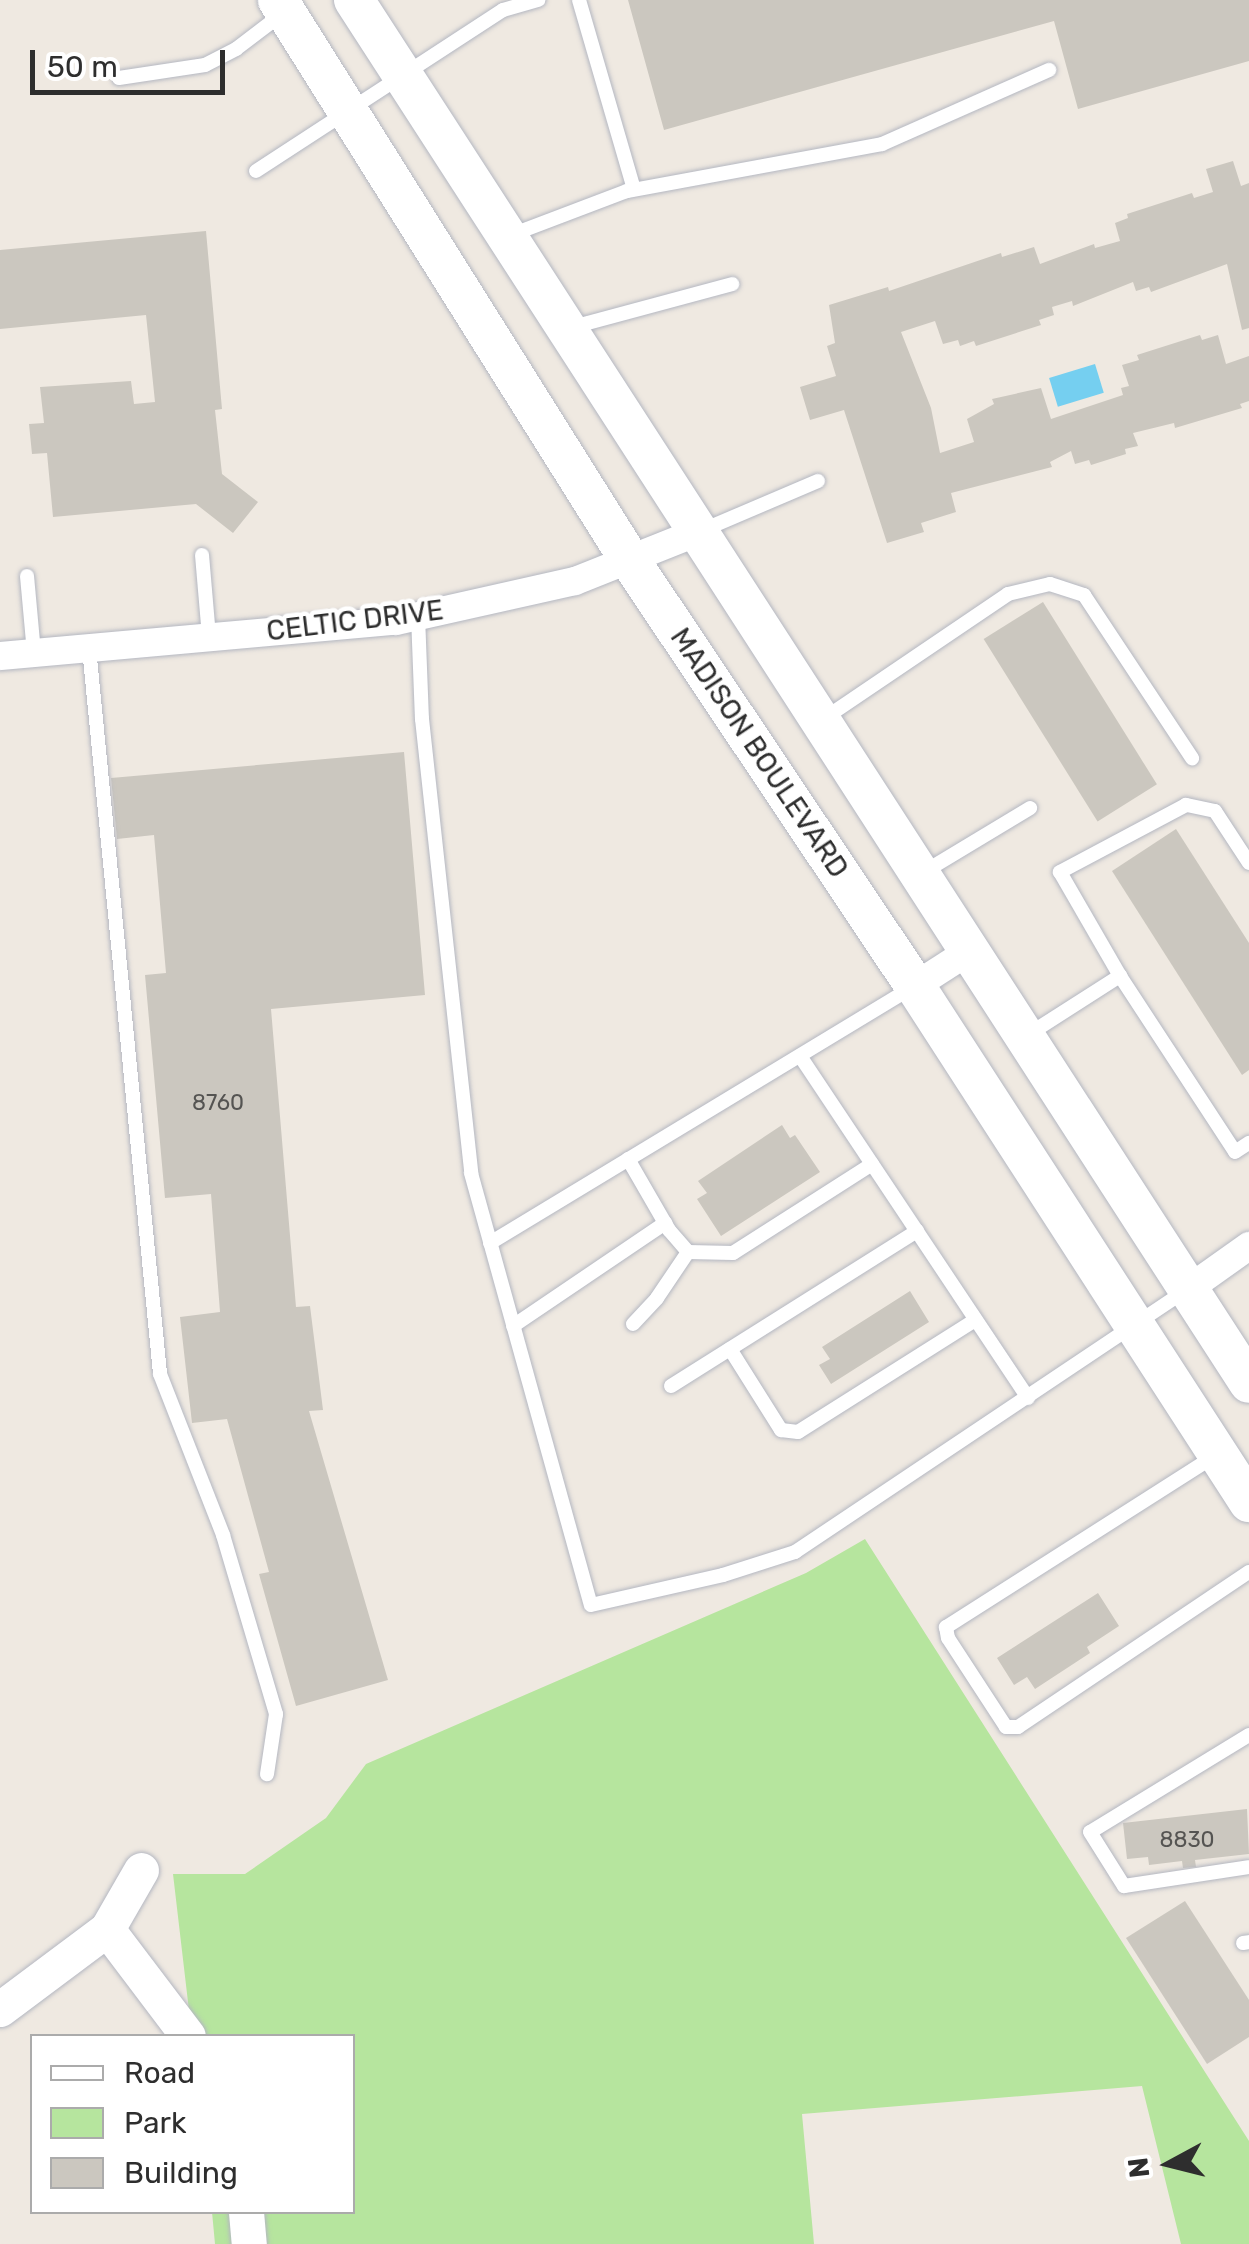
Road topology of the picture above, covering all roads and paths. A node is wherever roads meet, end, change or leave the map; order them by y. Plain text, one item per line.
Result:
1 (539, 0) edge
2 (580, 0) edge
3 (356, 3) edge
4 (282, 6) edge
5 (1049, 70) dead end
6 (406, 75) junction
7 (119, 78) dead end
8 (350, 112) junction
9 (256, 171) dead end
10 (634, 189) junction
11 (506, 237) junction
12 (732, 284) dead end
13 (566, 329) junction
14 (818, 480) dead end
15 (698, 532) junction
16 (202, 555) dead end
17 (631, 562) junction
18 (27, 576) dead end
19 (418, 616) junction
20 (209, 637) junction
21 (89, 648) junction
22 (34, 653) junction
23 (0, 656) edge
24 (820, 721) junction
25 (1192, 758) dead end
26 (1030, 808) dead end
27 (1249, 863) edge
28 (919, 874) junction
29 (968, 952) junction
30 (1120, 976) junction
31 (915, 986) junction
32 (1025, 1036) junction
33 (800, 1056) junction
34 (1249, 1143) edge
35 (628, 1159) junction
36 (872, 1164) junction
37 (666, 1224) junction
38 (917, 1232) junction
39 (490, 1243) junction
40 (1249, 1246) edge
41 (688, 1252) junction
42 (1187, 1290) junction
43 (976, 1320) junction
44 (632, 1324) dead end
45 (513, 1326) junction
46 (1136, 1327) junction
47 (730, 1349) junction
48 (1249, 1383) edge
49 (672, 1386) dead end
50 (1028, 1398) junction
51 (1218, 1454) junction
52 (1249, 1502) edge
53 (1249, 1572) edge
54 (1249, 1735) edge
55 (267, 1774) dead end
56 (1249, 1866) edge
57 (141, 1870) dead end
58 (107, 1930) junction
59 (0, 2010) edge
60 (186, 2034) edge
61 (246, 2214) edge
62 (249, 2244) edge

1 - 6 lane
2 - 10 lane
3 - 6 main road
4 - 7 lane
4 - 8 main road, MADISON BOULEVARD
5 - 10 lane
6 - 8 lane
6 - 11 main road
8 - 9 lane
8 - 17 main road, MADISON BOULEVARD
10 - 11 lane
11 - 13 main road
12 - 13 lane
13 - 15 main road
14 - 15 lane
15 - 17 street, CELTIC DRIVE
15 - 24 main road
16 - 20 lane
17 - 19 street, CELTIC DRIVE
17 - 31 main road, MADISON BOULEVARD
18 - 22 lane
19 - 20 street, CELTIC DRIVE
19 - 39 lane
20 - 21 street, CELTIC DRIVE
21 - 22 street, CELTIC DRIVE
21 - 55 lane
22 - 23 street, CELTIC DRIVE
24 - 25 lane
24 - 28 main road
26 - 28 lane
27 - 30 lane
28 - 29 main road
29 - 31 street
29 - 32 main road
30 - 32 lane
30 - 34 lane
31 - 33 lane
31 - 46 main road, MADISON BOULEVARD
32 - 42 main road
33 - 35 lane
33 - 36 lane
35 - 37 lane
35 - 39 lane
36 - 38 lane
36 - 41 lane
37 - 41 lane
37 - 45 lane
38 - 43 lane
38 - 47 lane
39 - 45 lane
40 - 42 street
41 - 44 lane
42 - 46 lane
42 - 48 main road
43 - 47 lane
43 - 50 lane
45 - 50 lane
46 - 50 lane
46 - 51 main road, MADISON BOULEVARD
47 - 49 lane
51 - 52 main road, MADISON BOULEVARD
51 - 53 lane
54 - 56 lane
57 - 58 street
58 - 59 street
58 - 60 street
61 - 62 street

